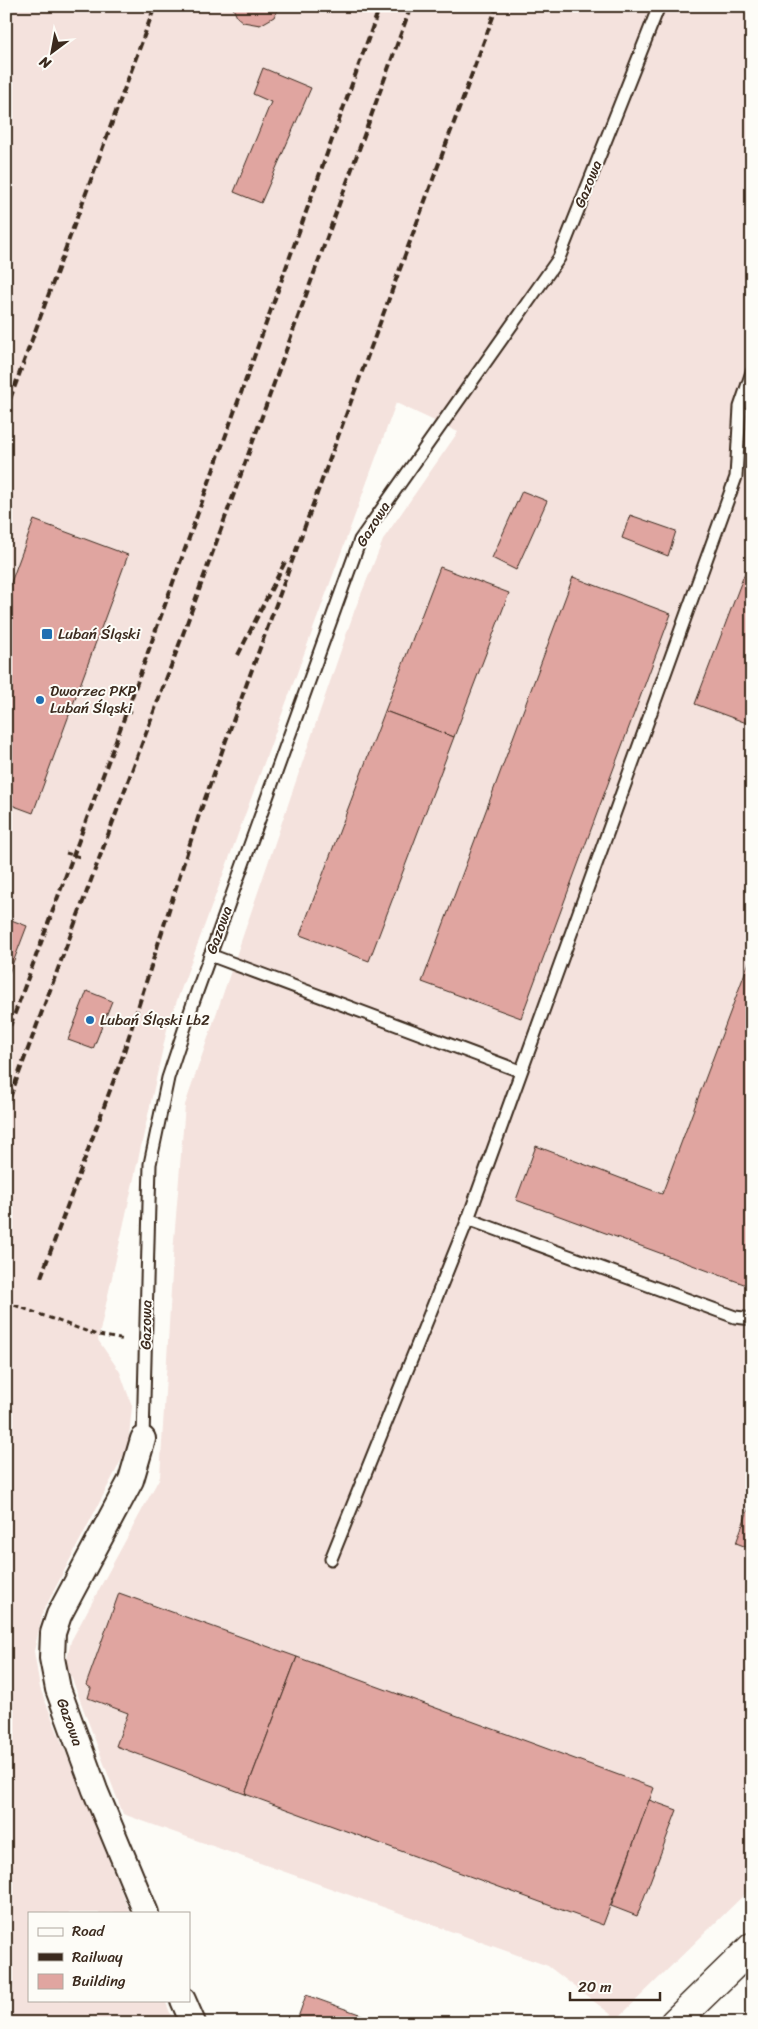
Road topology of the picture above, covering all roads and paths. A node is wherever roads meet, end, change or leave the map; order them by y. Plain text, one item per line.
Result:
1 (659, 6) edge
2 (752, 372) edge
3 (120, 707) dead end
4 (134, 713) dead end
5 (66, 853) dead end
6 (80, 857) dead end
7 (210, 955) junction
8 (520, 1071) junction
9 (468, 1219) junction
10 (6, 1302) edge
11 (752, 1319) edge
12 (146, 1344) junction
13 (143, 1439) joint
14 (332, 1558) dead end
15 (146, 1912) edge
16 (752, 1947) edge
17 (184, 2002) edge
18 (193, 2023) edge
19 (674, 2023) edge

1 - 7 lane, Gazowa
2 - 8 lane
3 - 4 path
5 - 6 path
7 - 8 lane
7 - 12 lane, Gazowa
8 - 9 lane
9 - 11 lane
9 - 14 lane
10 - 12 path
12 - 13 lane, Gazowa
13 - 15 street, Gazowa
16 - 19 main road
17 - 18 street

